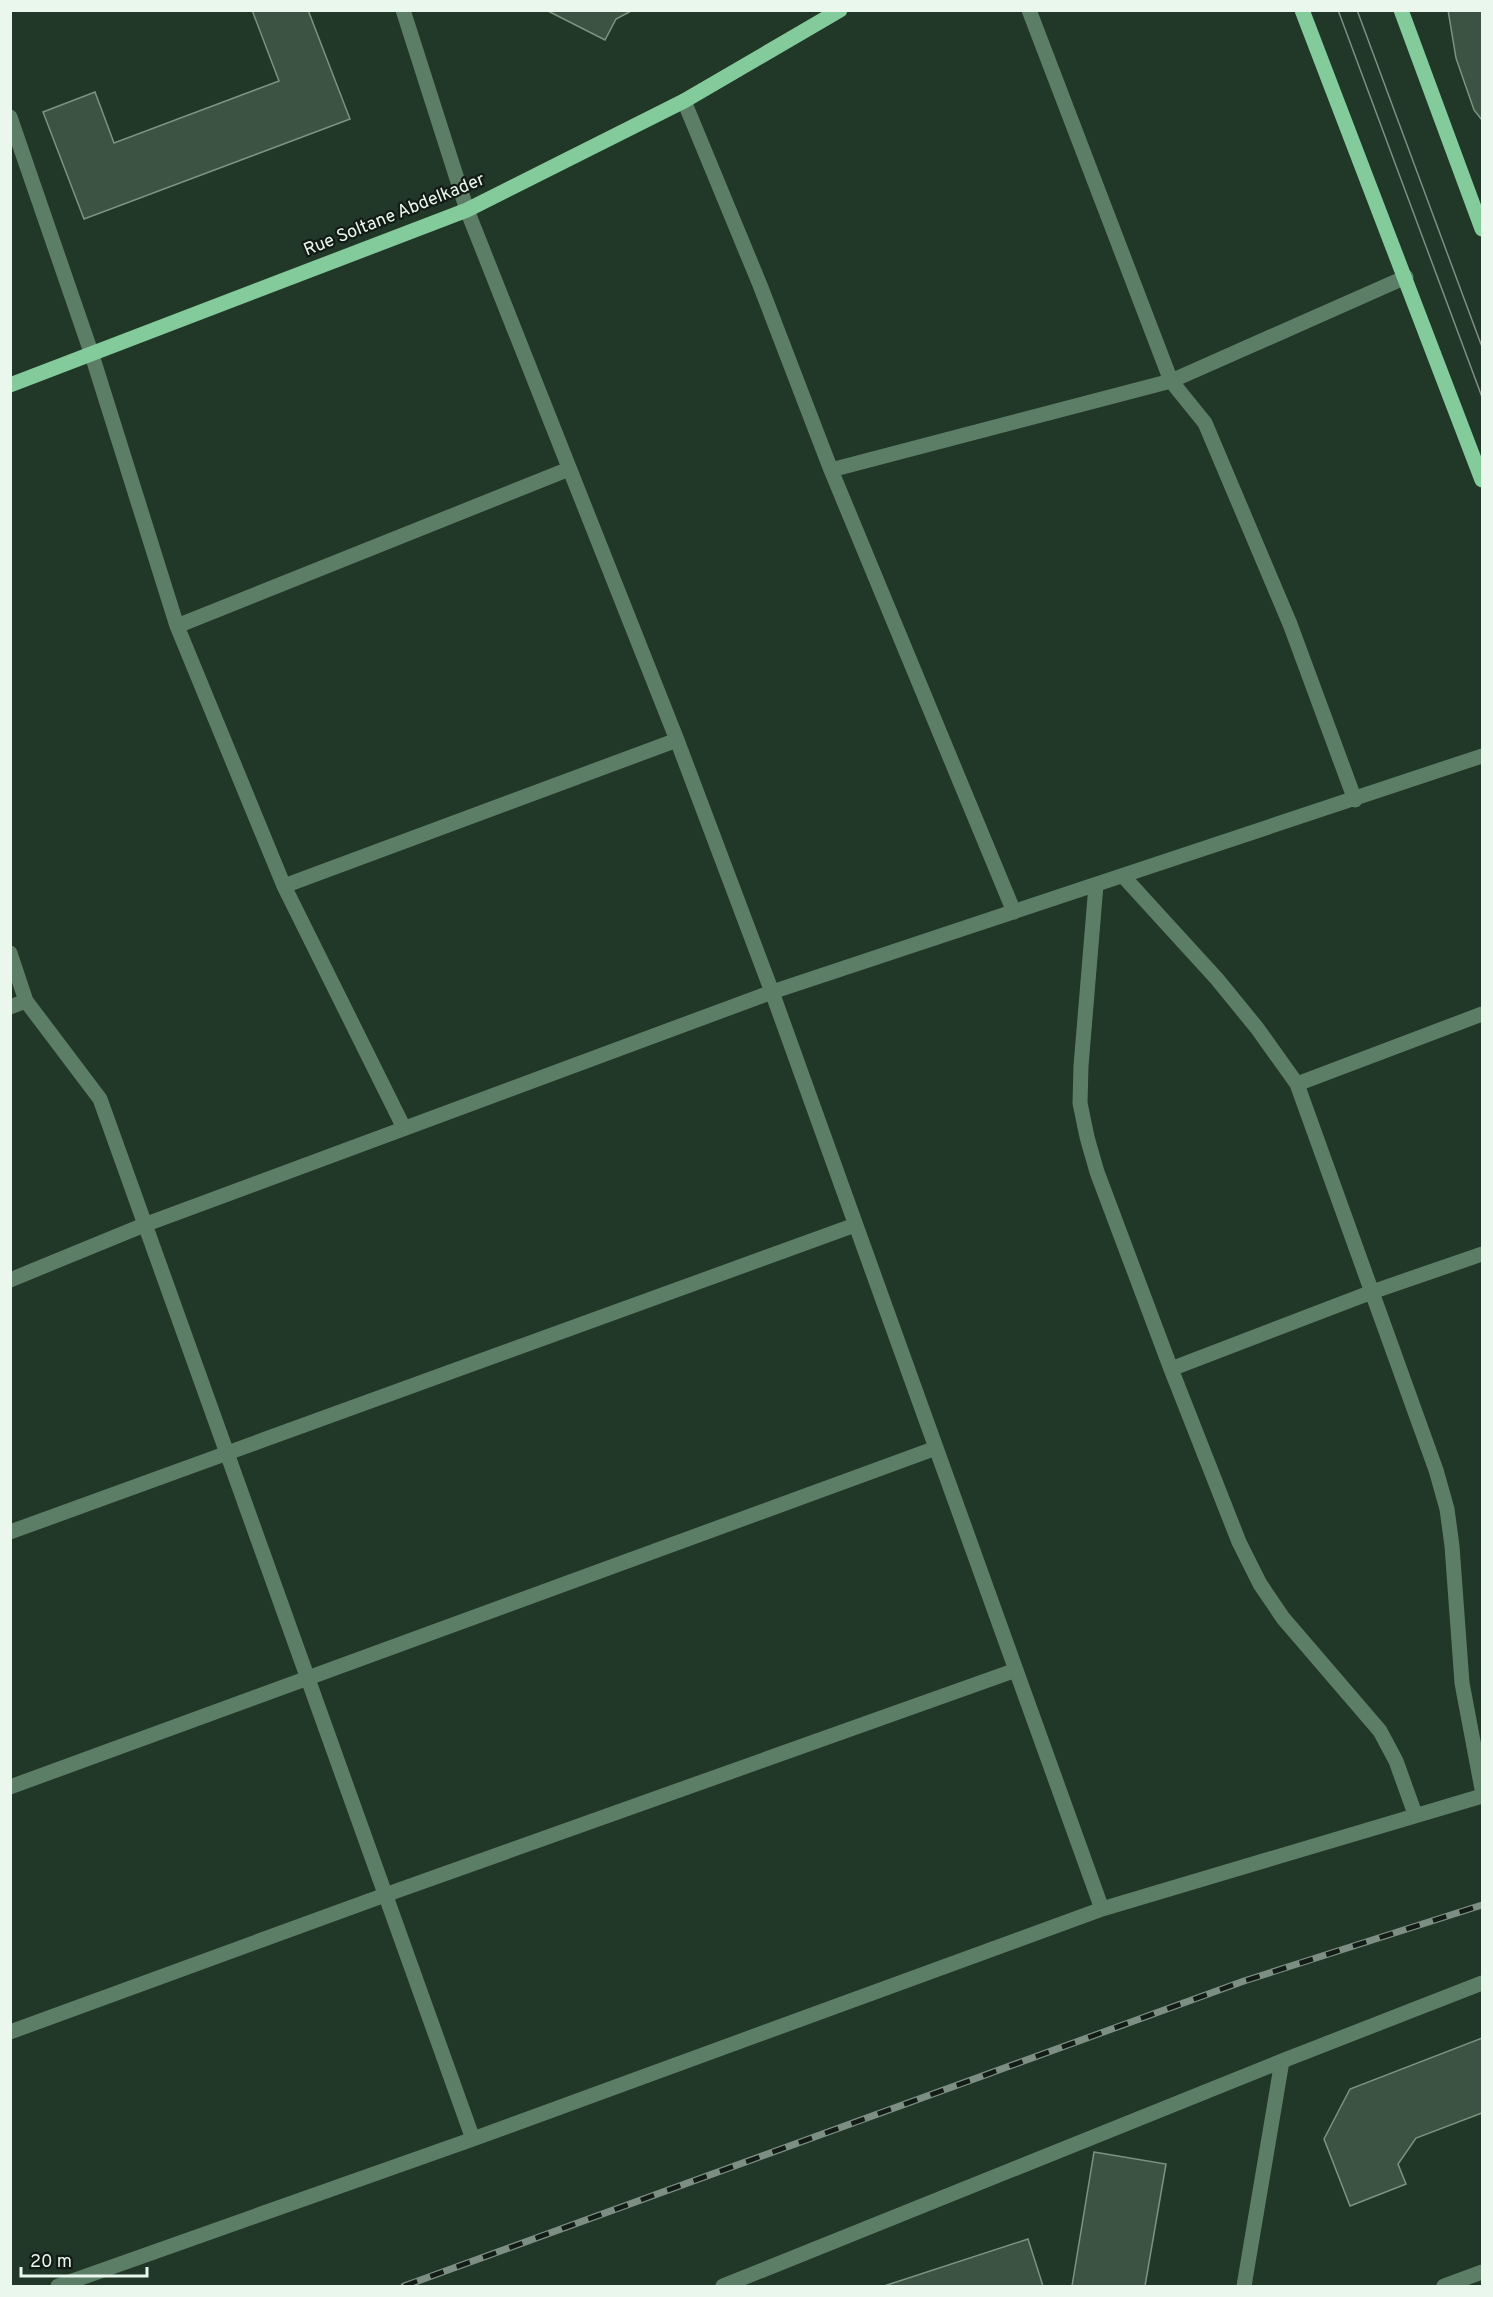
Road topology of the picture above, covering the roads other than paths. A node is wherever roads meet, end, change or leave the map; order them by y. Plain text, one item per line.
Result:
1 (403, 10) edge
2 (840, 10) edge
3 (1029, 10) edge
4 (1302, 10) edge
5 (1401, 10) edge
6 (684, 101) junction
7 (10, 117) edge
8 (467, 210) junction
9 (1482, 228) edge
10 (1406, 277) junction
11 (91, 352) junction
12 (1171, 381) junction
13 (10, 385) edge
14 (569, 469) junction
15 (831, 470) junction
16 (1482, 480) edge
17 (177, 626) junction
18 (677, 740) junction
19 (1482, 756) edge
20 (1355, 800) junction
21 (1124, 876) junction
22 (1095, 885) junction
23 (284, 886) junction
24 (1014, 912) junction
25 (10, 953) edge
26 (772, 992) junction
27 (26, 1001) junction
28 (10, 1007) edge
29 (1482, 1014) edge
30 (1297, 1084) junction
31 (404, 1128) junction
32 (144, 1225) junction
33 (855, 1225) junction
34 (1482, 1254) edge
35 (10, 1280) edge
36 (1372, 1292) junction
37 (1171, 1369) junction
38 (936, 1448) junction
39 (228, 1452) junction
40 (10, 1532) edge
41 (1016, 1670) junction
42 (308, 1677) junction
43 (10, 1787) edge
44 (1482, 1789) edge
45 (1482, 1796) edge
46 (1415, 1814) junction
47 (386, 1894) junction
48 (1102, 1908) junction
49 (1482, 1983) edge
50 (10, 2032) edge
51 (1282, 2061) junction
52 (473, 2139) junction
53 (1482, 2272) edge
54 (58, 2286) edge
55 (723, 2286) edge
56 (1244, 2286) edge
57 (1444, 2286) edge

1 - 8 street
2 - 6 main road, Rue Soltane Abdelkader
3 - 12 street
4 - 10 main road
5 - 9 main road
6 - 8 main road, Rue Soltane Abdelkader
6 - 15 street
7 - 11 street
8 - 11 main road, Rue Soltane Abdelkader
8 - 14 street
10 - 12 street
10 - 16 main road
11 - 13 main road, Rue Soltane Abdelkader
11 - 17 street
12 - 15 street
12 - 20 street
14 - 17 street
14 - 18 street
15 - 24 street
17 - 23 street
18 - 23 street
18 - 26 street
19 - 20 street
20 - 21 street
21 - 22 street
21 - 30 street
22 - 24 street
22 - 37 street
23 - 31 street
24 - 26 street
25 - 27 street
26 - 31 street
26 - 33 street
27 - 28 street
27 - 32 street
29 - 30 street
30 - 36 street
31 - 32 street
32 - 35 street
32 - 39 street
33 - 38 street
33 - 39 street
34 - 36 street
36 - 37 street
36 - 44 street
37 - 46 street
38 - 41 street
38 - 42 street
39 - 40 street
39 - 42 street
41 - 47 street
41 - 48 street
42 - 43 street
42 - 47 street
45 - 46 street
46 - 48 street
47 - 50 street
47 - 52 street
48 - 52 street
49 - 51 street
51 - 55 street
51 - 56 street
52 - 54 street
53 - 57 street

